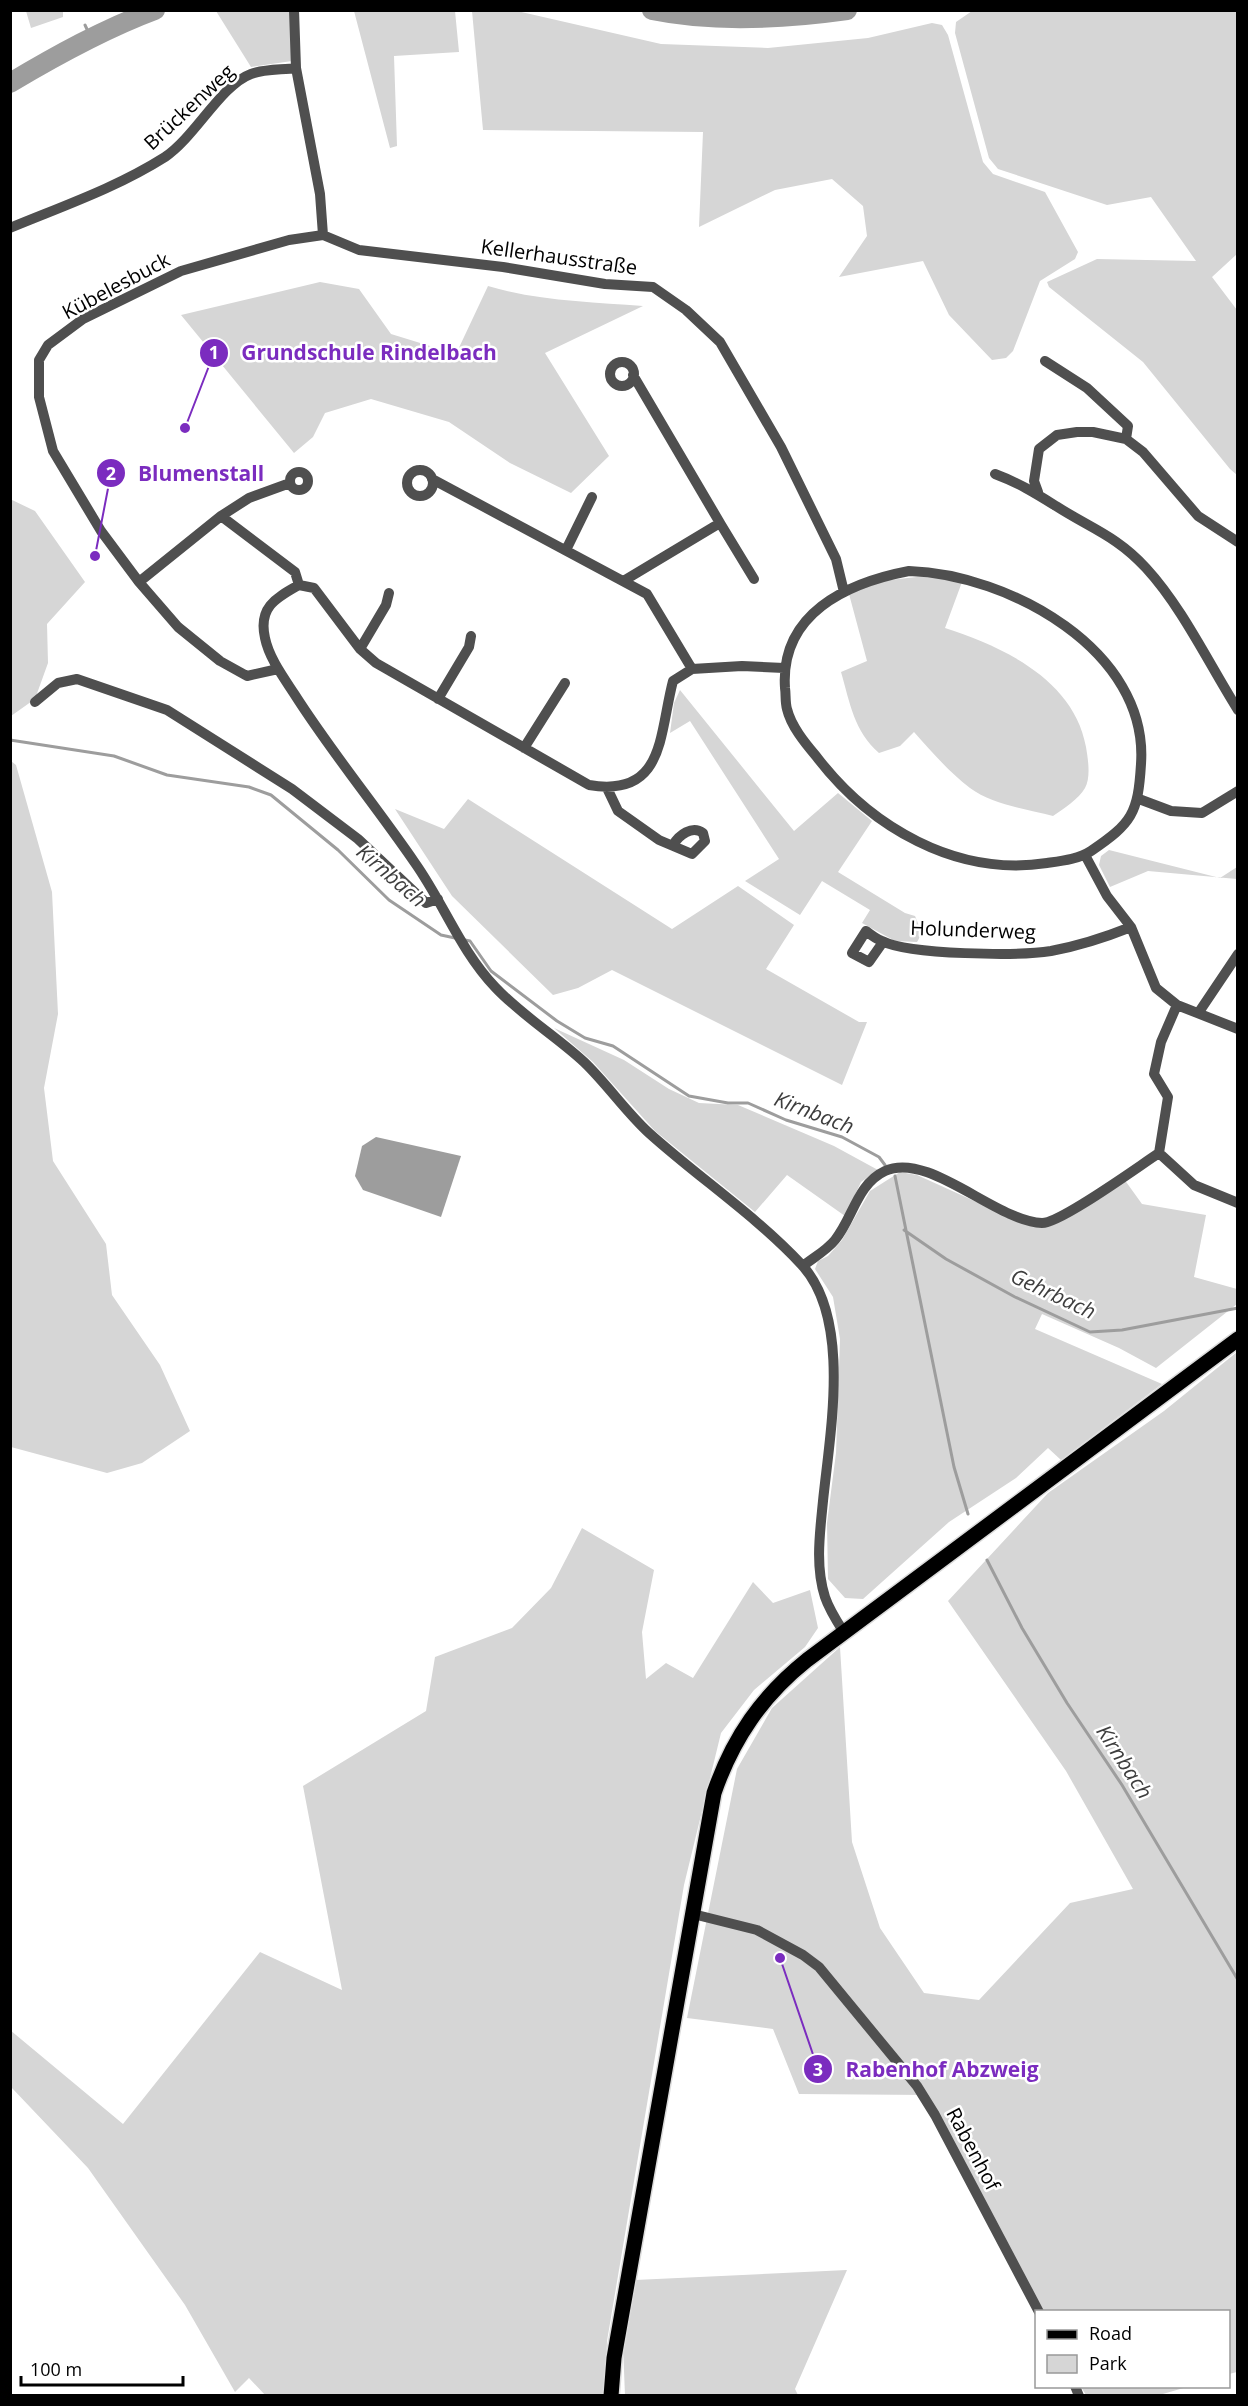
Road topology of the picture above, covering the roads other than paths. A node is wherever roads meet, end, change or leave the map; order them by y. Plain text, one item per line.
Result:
1 (294, 10) edge
2 (296, 68) junction
3 (10, 228) edge
4 (323, 235) junction
5 (1045, 361) dead end
6 (633, 375) dead end
7 (1126, 439) junction
8 (996, 474) dead end
9 (432, 480) dead end
10 (290, 483) dead end
11 (1038, 492) junction
12 (592, 497) dead end
13 (221, 516) junction
14 (720, 523) junction
15 (1238, 542) edge
16 (566, 550) junction
17 (754, 579) dead end
18 (625, 580) junction
19 (139, 582) junction
20 (299, 585) junction
21 (844, 592) junction
22 (389, 593) dead end
23 (471, 636) dead end
24 (360, 649) junction
25 (784, 668) junction
26 (278, 669) junction
27 (692, 669) junction
28 (564, 683) dead end
29 (438, 699) junction
30 (35, 702) dead end
31 (1238, 710) edge
32 (524, 748) junction
33 (607, 788) junction
34 (1238, 791) edge
35 (1139, 799) junction
36 (673, 845) dead end
37 (1085, 855) junction
38 (438, 899) junction
39 (1131, 927) junction
40 (883, 942) dead end
41 (1238, 954) edge
42 (1178, 1005) junction
43 (1198, 1012) junction
44 (1238, 1029) edge
45 (1159, 1153) junction
46 (1238, 1203) edge
47 (803, 1266) junction
48 (1238, 1339) edge
49 (843, 1631) junction
50 (693, 1914) junction
51 (1038, 2310) edge
52 (610, 2396) edge

1 - 2 street
2 - 3 street, Brückenweg
2 - 4 street
4 - 19 street, Kübelesbuck
4 - 21 street, Kellerhausstraße
5 - 7 street
6 - 14 street
7 - 11 street
7 - 15 street
8 - 11 street
9 - 16 street
10 - 13 street
11 - 31 street
12 - 16 street
13 - 19 street
13 - 20 street
14 - 17 street
14 - 18 street
16 - 18 street
18 - 27 street
19 - 26 street, Kübelesbuck
20 - 24 street
20 - 26 street
21 - 25 street
21 - 35 street
22 - 24 street
23 - 29 street
24 - 29 street
25 - 27 street
25 - 37 street
26 - 38 street
27 - 33 street
28 - 32 street
29 - 32 street
30 - 38 street
32 - 33 street
33 - 36 street
34 - 35 street
35 - 37 street
37 - 39 street
38 - 47 street
39 - 40 street, Holunderweg
39 - 42 street
41 - 43 street
42 - 43 street
42 - 45 street
43 - 44 street
45 - 46 street
45 - 47 street
47 - 49 street
48 - 49 main road
49 - 50 main road
50 - 51 street, Rabenhof
50 - 52 main road

